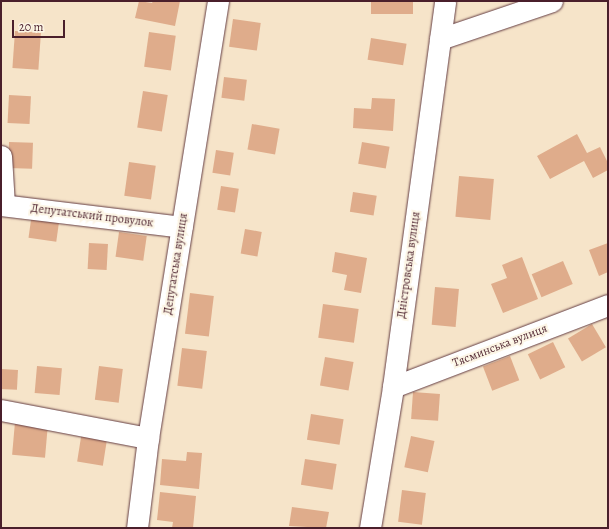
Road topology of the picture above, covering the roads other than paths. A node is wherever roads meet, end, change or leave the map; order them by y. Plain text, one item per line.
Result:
1 (218, 1) edge
2 (445, 1) edge
3 (552, 1) edge
4 (440, 39) junction
5 (1, 156) edge
6 (3, 205) edge
7 (182, 227) junction
8 (608, 305) edge
9 (393, 387) junction
10 (1, 410) edge
11 (148, 438) junction
12 (137, 528) edge
13 (370, 528) edge

1 - 7 street, Депутатська вулиця
2 - 4 street, Дністровська вулиця
3 - 4 street
4 - 9 street, Дністровська вулиця
5 - 6 street
6 - 7 street, Депутатський провулок
7 - 11 street, Депутатська вулиця
8 - 9 street, Тясминська вулиця
9 - 13 street, Дністровська вулиця
10 - 11 street
11 - 12 street, Депутатська вулиця

